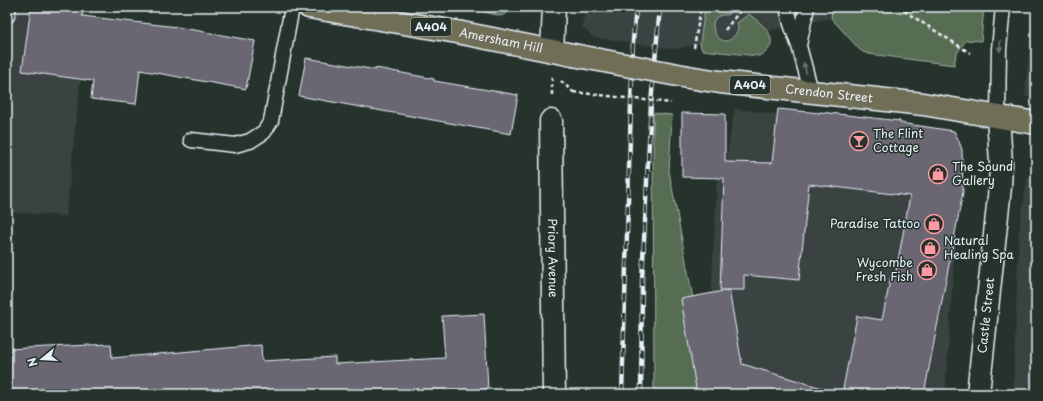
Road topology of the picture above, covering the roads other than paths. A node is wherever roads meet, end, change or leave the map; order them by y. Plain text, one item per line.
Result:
1 (8, 7) edge
2 (292, 7) edge
3 (309, 7) edge
4 (554, 7) edge
5 (787, 7) edge
6 (807, 7) edge
7 (1003, 7) edge
8 (7, 16) edge
9 (799, 46) junction
10 (552, 51) junction
11 (811, 91) junction
12 (998, 116) junction
13 (551, 121) dead end
14 (1036, 123) edge
15 (191, 140) dead end
16 (554, 394) edge
17 (978, 394) edge

1 - 8 lane
2 - 15 lane
3 - 10 main road, Amersham Hill / A404
4 - 10 street
5 - 9 lane
6 - 9 lane
7 -> 12 lane
11 -> 9 lane
10 - 11 main road, Crendon Street / A404, bridge
11 - 12 main road, Crendon Street / A404
12 - 14 main road, Crendon Street / A404
12 - 17 street, Castle Street
13 - 16 street, Priory Avenue

